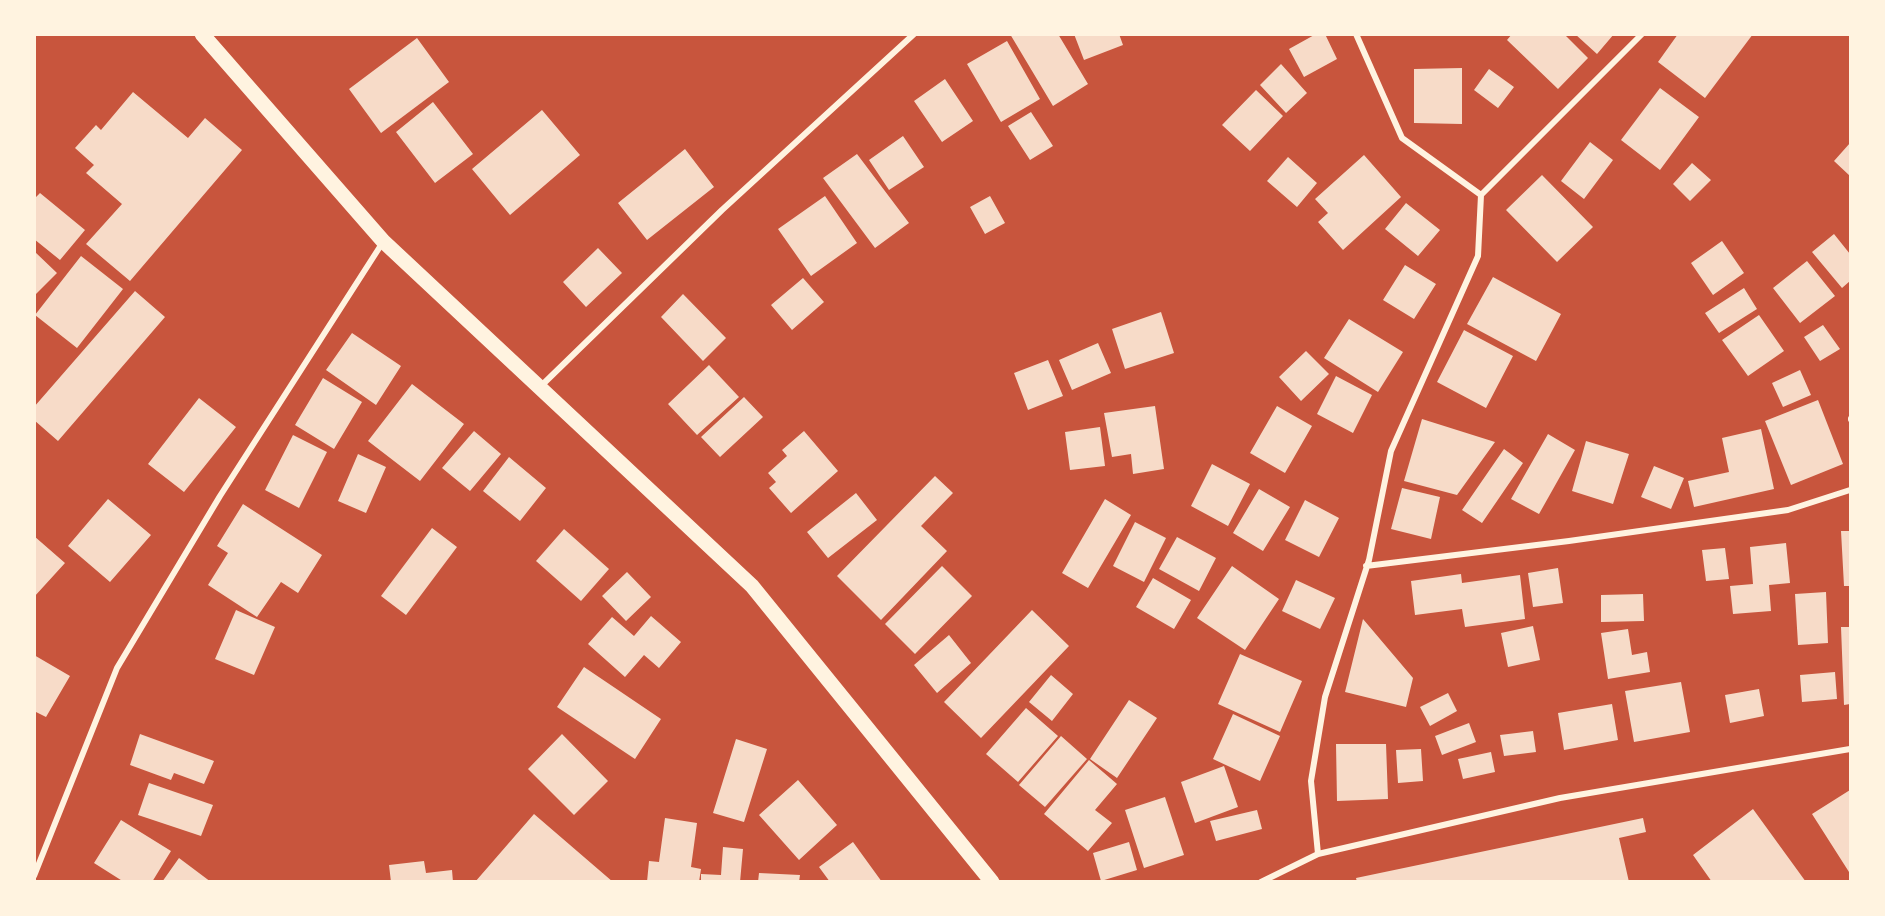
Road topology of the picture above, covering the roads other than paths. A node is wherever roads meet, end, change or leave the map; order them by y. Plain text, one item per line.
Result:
1 (202, 34) edge
2 (914, 34) edge
3 (1356, 34) edge
4 (1642, 34) edge
5 (1481, 195) junction
6 (383, 241) junction
7 (541, 386) junction
8 (1851, 490) edge
9 (1366, 566) junction
10 (1851, 749) edge
11 (1318, 854) junction
12 (34, 876) edge
13 (992, 882) edge
14 (1261, 882) edge

1 - 6 main road
2 - 7 street
3 - 5 street
4 - 5 street
5 - 9 street
6 - 7 main road
6 - 12 street
7 - 13 main road
8 - 9 street
9 - 11 street
10 - 11 street
11 - 14 street

